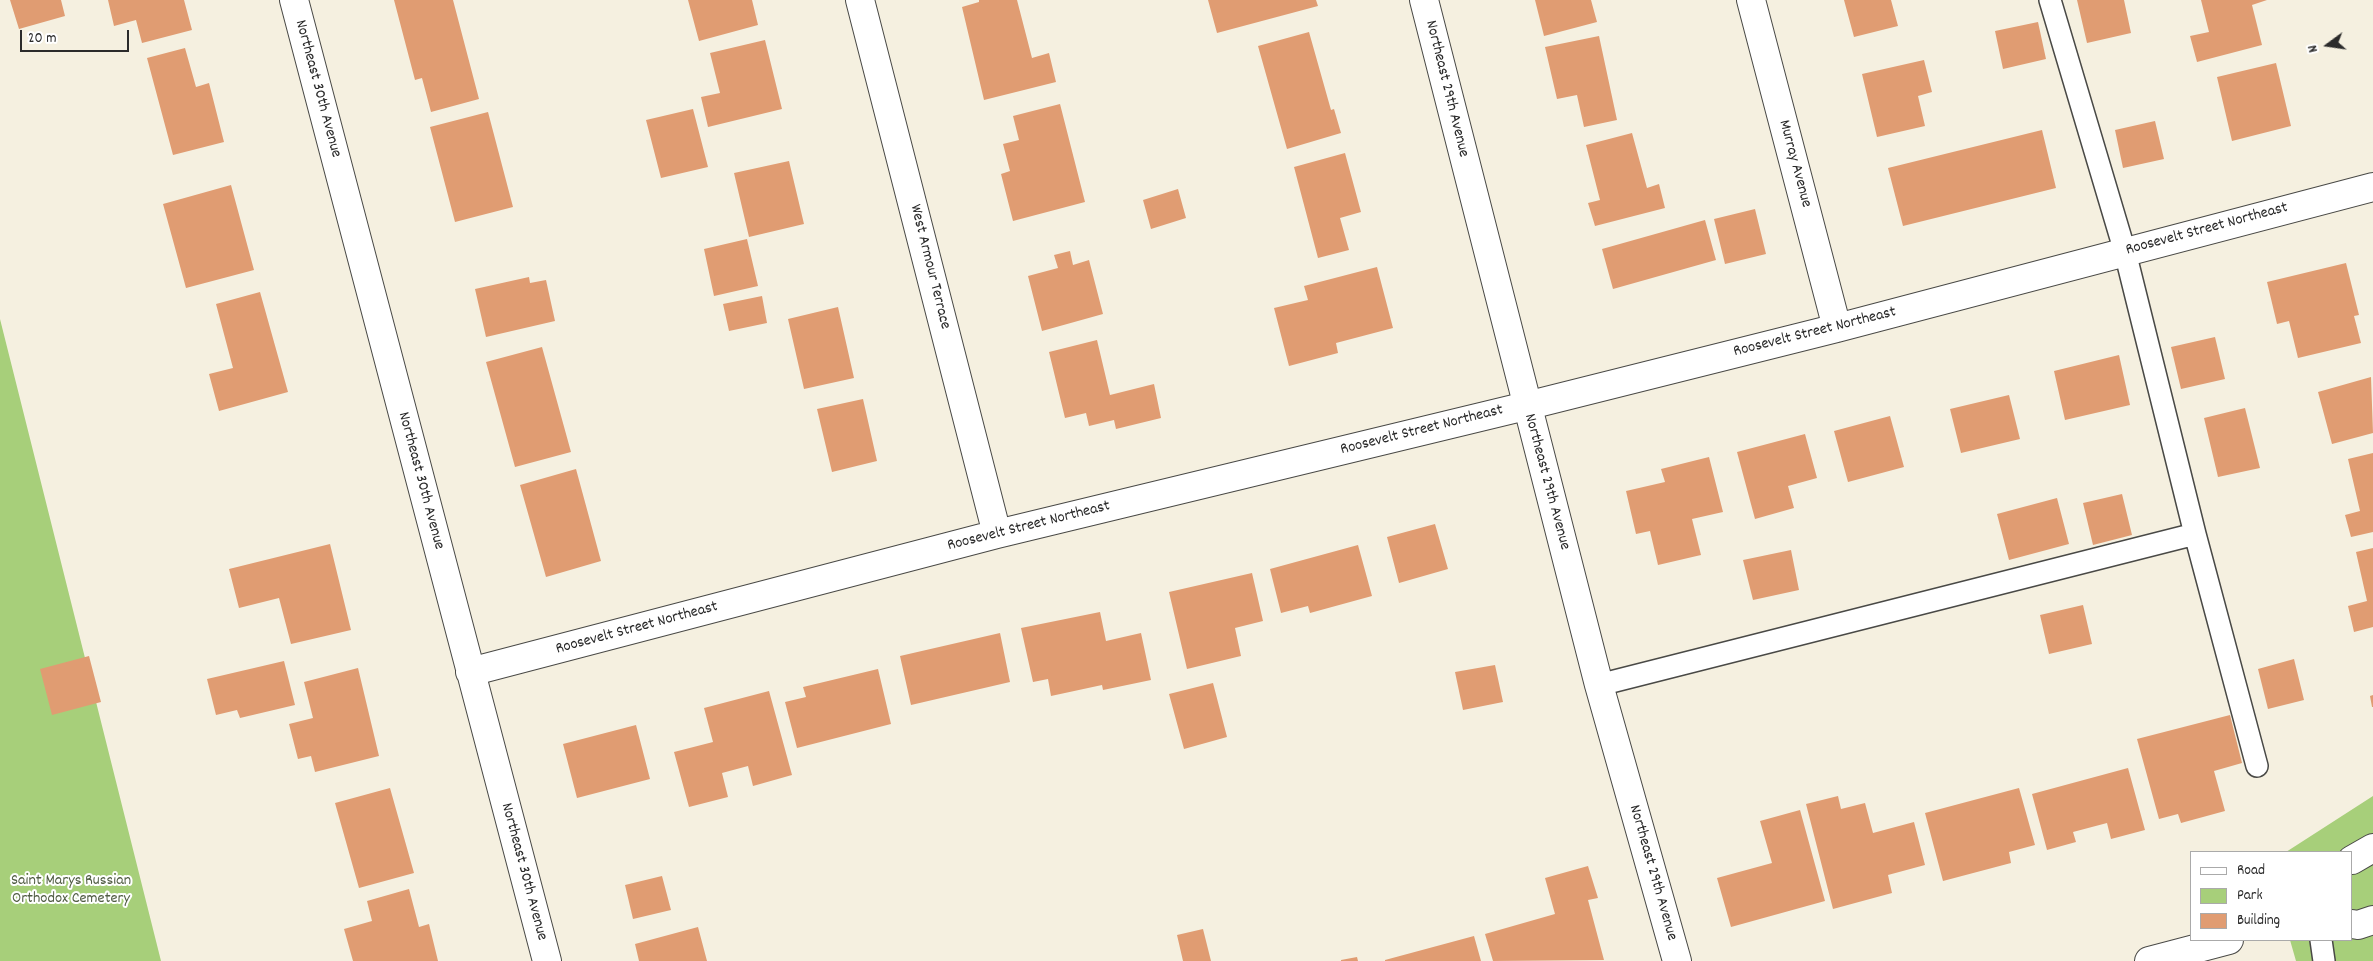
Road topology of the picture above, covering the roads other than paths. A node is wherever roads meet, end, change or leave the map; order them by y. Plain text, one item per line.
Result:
1 (294, 0) edge
2 (860, 0) edge
3 (1424, 0) edge
4 (1751, 0) edge
5 (2050, 0) edge
6 (2373, 187) edge
7 (2125, 252) junction
8 (1837, 328) junction
9 (1526, 406) junction
10 (997, 534) junction
11 (2195, 534) junction
12 (470, 672) junction
13 (1599, 685) junction
14 (2257, 766) dead end
15 (2373, 848) edge
16 (2353, 859) edge
17 (2373, 920) edge
18 (2353, 924) edge
19 (2225, 941) edge
20 (2321, 941) edge
21 (547, 961) edge
22 (1677, 961) edge
23 (2149, 961) edge
24 (2324, 961) edge

1 - 12 street, Northeast 30th Avenue
2 - 10 street, West Armour Terrace
3 - 9 street, Northeast 29th Avenue
4 - 8 street, Murray Avenue
5 - 7 lane
6 - 7 street, Roosevelt Street Northeast
7 - 8 street, Roosevelt Street Northeast
7 - 11 lane
8 - 9 street, Roosevelt Street Northeast
9 - 10 street, Roosevelt Street Northeast
9 - 13 street, Northeast 29th Avenue
10 - 12 street, Roosevelt Street Northeast
11 - 13 lane
11 - 14 lane
12 - 21 street, Northeast 30th Avenue
13 - 22 street, Northeast 29th Avenue
15 - 16 street
17 - 18 street
19 - 23 street
20 - 24 lane

